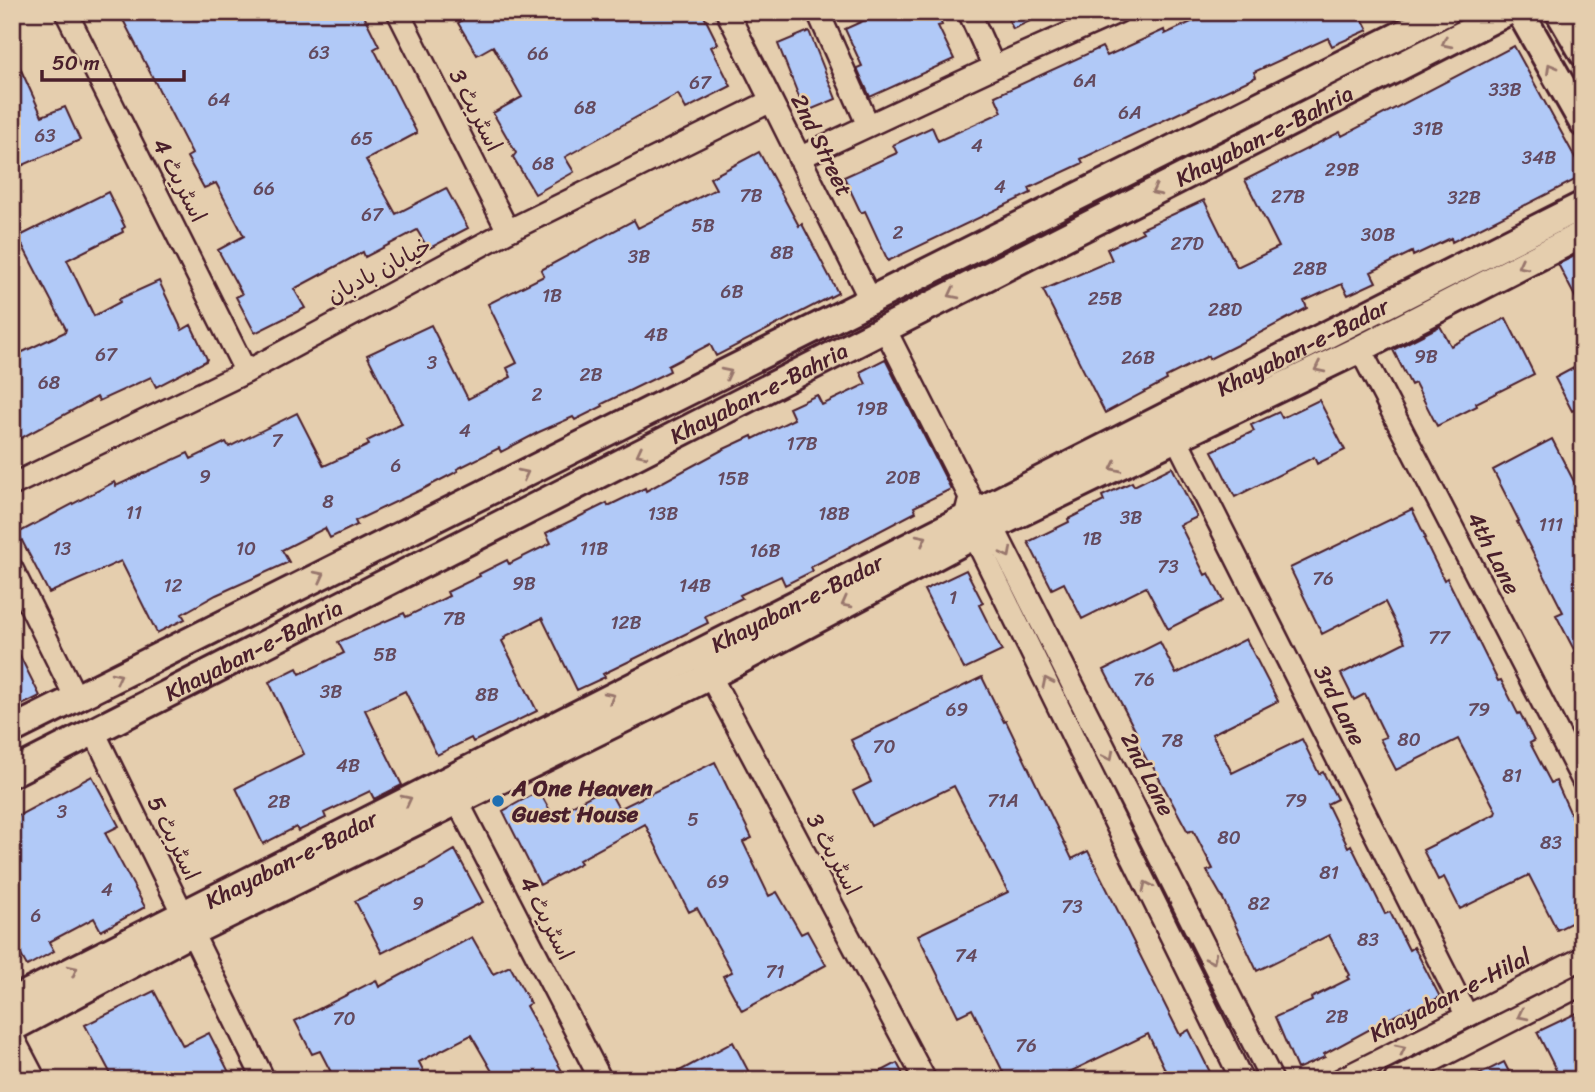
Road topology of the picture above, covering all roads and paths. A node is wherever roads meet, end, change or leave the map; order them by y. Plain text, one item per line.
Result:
1 (66, 12) edge
2 (398, 12) edge
3 (727, 12) edge
4 (818, 12) edge
5 (969, 12) edge
6 (1118, 12) edge
7 (1446, 12) edge
8 (1507, 12) edge
9 (1520, 12) edge
10 (1565, 17) edge
11 (1583, 53) edge
12 (993, 66) junction
13 (771, 101) junction
14 (1583, 123) edge
15 (868, 125) junction
16 (1180, 146) junction
17 (799, 158) junction
18 (1195, 171) junction
19 (1583, 205) edge
20 (508, 231) junction
21 (1583, 234) edge
22 (871, 301) junction
23 (885, 329) junction
24 (1360, 349) junction
25 (246, 372) junction
26 (1171, 428) junction
27 (12, 485) edge
28 (977, 517) junction
29 (12, 569) edge
30 (704, 664) junction
31 (76, 698) junction
32 (12, 730) edge
33 (94, 732) junction
34 (12, 773) edge
35 (1583, 781) edge
36 (452, 790) junction
37 (186, 923) junction
38 (1583, 958) edge
39 (1583, 984) edge
40 (12, 1001) edge
41 (1467, 1016) junction
42 (12, 1028) edge
43 (12, 1036) edge
44 (35, 1080) edge
45 (264, 1080) edge
46 (601, 1080) edge
47 (925, 1080) edge
48 (1242, 1080) edge
49 (1272, 1080) edge
50 (1340, 1080) edge
51 (1395, 1080) edge

1 - 25 street, اسٹریٹ 4
2 - 20 street, اسٹریٹ 3
3 - 13 street, 2nd Street
4 - 15 street
5 - 12 street
6 - 12 street
7 - 16 main road, Khayaban-e-Bahria
8 -> 18 main road, Khayaban-e-Bahria
14 -> 9 main road
10 - 11 main road
12 - 15 street
13 - 17 street, 2nd Street
13 - 20 street, خیابان بادبان
15 - 17 street
16 - 18 main road
16 - 22 main road, Khayaban-e-Bahria
17 - 22 street, 2nd Street
18 -> 23 main road, Khayaban-e-Bahria
19 - 26 main road, Khayaban-e-Badar
20 - 25 street, خیابان بادبان
21 -> 24 main road, Khayaban-e-Badar
31 -> 22 main road, Khayaban-e-Bahria
23 - 28 street
23 -> 33 main road, Khayaban-e-Bahria
24 -> 26 main road, Khayaban-e-Badar
24 - 35 street, 4th Lane
25 - 27 street, خیابان بادبان
26 - 28 main road, Khayaban-e-Badar
26 - 41 street, 3rd Lane
28 - 30 main road, Khayaban-e-Badar
48 -> 28 street
28 -> 49 street, 2nd Lane
29 - 31 street
30 - 36 main road, Khayaban-e-Badar
30 - 47 street, اسٹریٹ 3
31 - 32 main road, Khayaban-e-Bahria
33 - 34 main road, Khayaban-e-Bahria
33 - 37 street, اسٹریٹ 5
36 - 37 main road, Khayaban-e-Badar
36 - 46 street, اسٹریٹ 4
40 -> 37 main road, Khayaban-e-Badar
37 - 42 main road, Khayaban-e-Badar
37 - 45 street, اسٹریٹ 5
38 - 41 street, Khayaban-e-Hilal
39 -> 51 street
50 -> 41 street, Khayaban-e-Hilal
43 - 44 street

